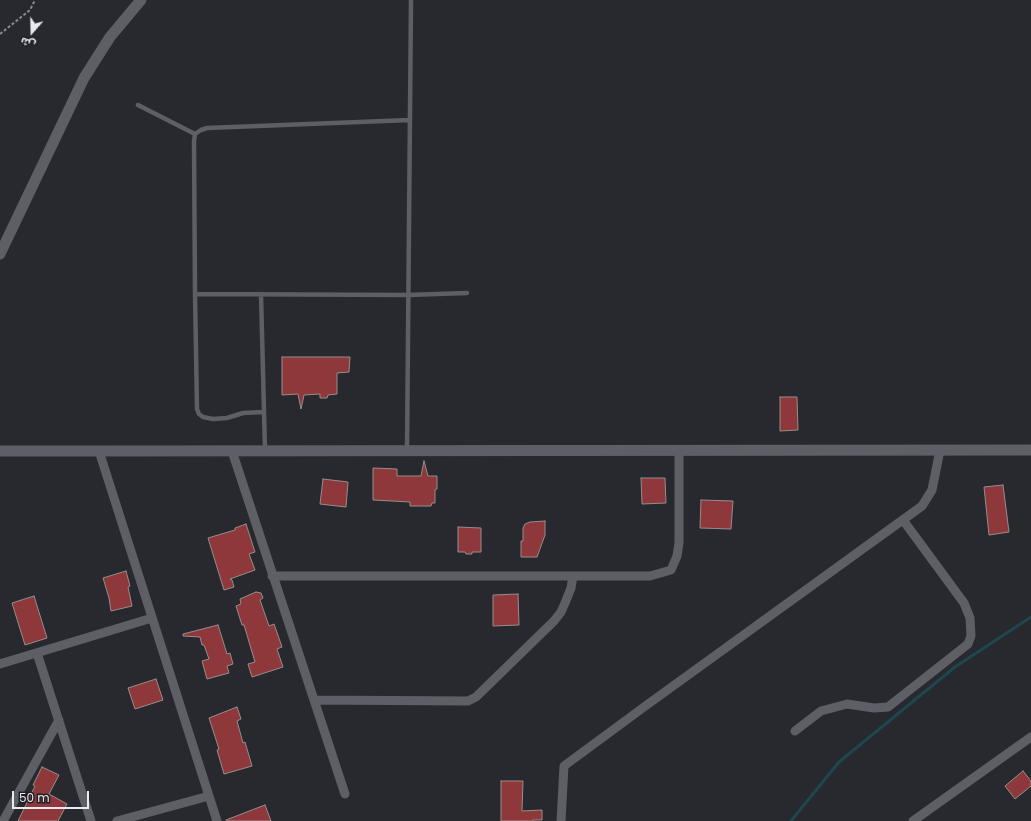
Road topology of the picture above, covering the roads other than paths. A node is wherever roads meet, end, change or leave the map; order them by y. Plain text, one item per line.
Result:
1 (141, 0) edge
2 (411, 0) edge
3 (138, 105) dead end
4 (410, 120) junction
5 (195, 134) junction
6 (0, 254) edge
7 (467, 293) dead end
8 (195, 294) junction
9 (261, 294) junction
10 (408, 295) junction
11 (263, 412) junction
12 (679, 450) junction
13 (940, 450) junction
14 (1031, 450) edge
15 (0, 451) edge
16 (99, 451) junction
17 (232, 451) junction
18 (265, 451) junction
19 (407, 451) junction
20 (903, 520) junction
21 (272, 576) junction
22 (573, 576) junction
23 (152, 618) junction
24 (38, 653) junction
25 (0, 664) edge
26 (314, 700) junction
27 (59, 720) junction
28 (795, 731) dead end
29 (1031, 737) edge
30 (345, 794) dead end
31 (209, 796) junction
32 (3, 821) edge
33 (91, 821) edge
34 (117, 821) edge
35 (217, 821) edge
36 (561, 821) edge
37 (913, 821) edge

1 - 6 street
2 - 4 lane
3 - 5 lane
4 - 5 lane
4 - 10 lane
5 - 8 lane
7 - 10 lane
8 - 9 lane
8 - 11 lane
9 - 10 lane
9 - 11 lane
10 - 19 lane
11 - 18 lane
12 - 13 street
12 - 19 street
12 - 22 street
13 - 14 street
13 - 20 street
15 - 16 street
16 - 17 street
16 - 23 street
17 - 18 street
17 - 21 street
18 - 19 street
20 - 28 street
20 - 36 street
21 - 22 street
21 - 26 street
22 - 26 street
23 - 24 street
23 - 31 street
24 - 25 street
24 - 27 street
26 - 30 street
27 - 32 street
27 - 33 street
29 - 37 street
31 - 34 street
31 - 35 street

